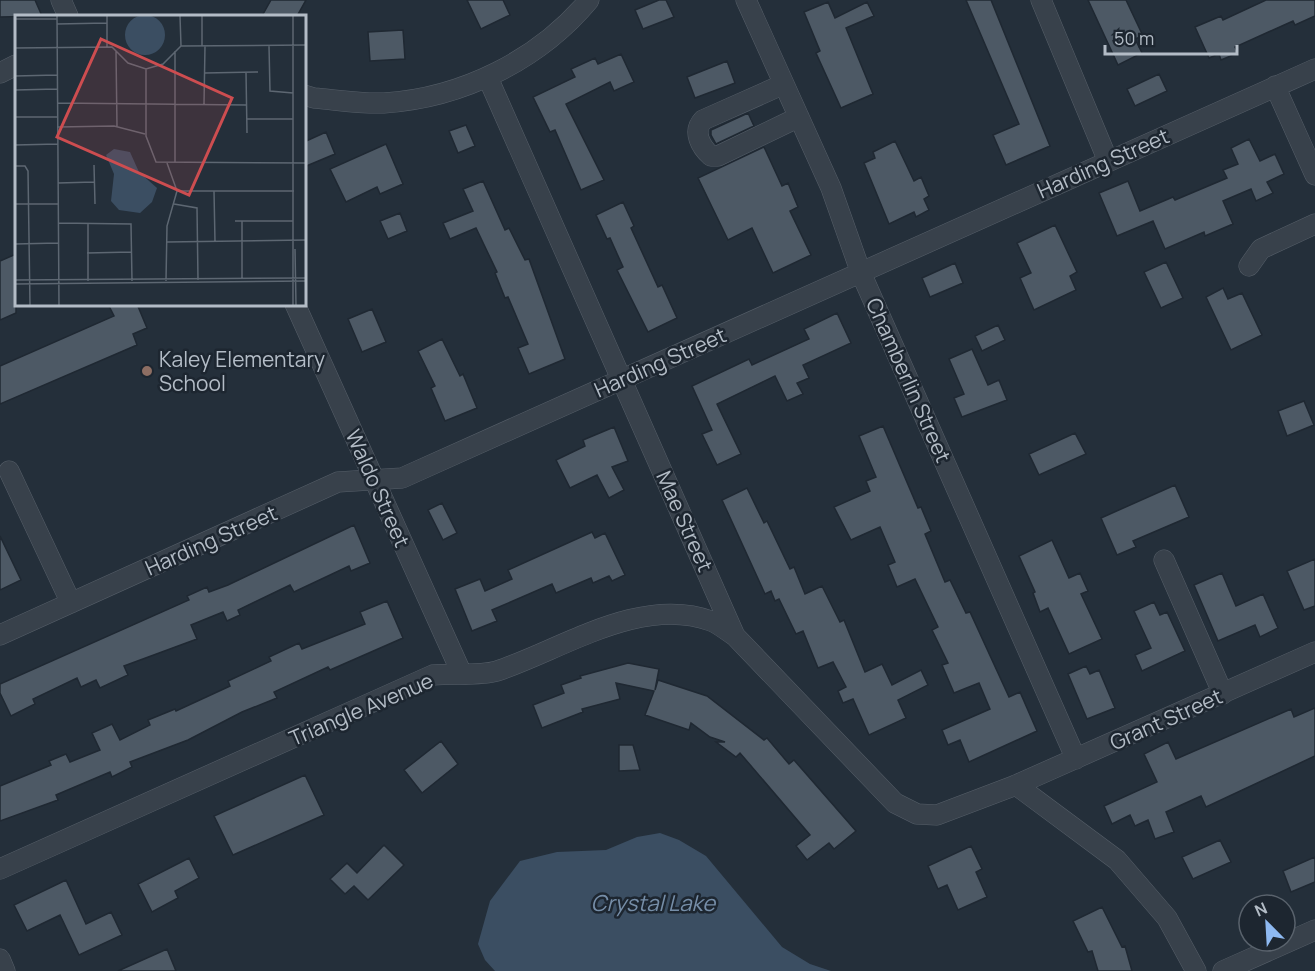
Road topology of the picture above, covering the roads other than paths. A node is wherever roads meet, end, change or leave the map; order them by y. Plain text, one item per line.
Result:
1 (61, 0) edge
2 (589, 0) edge
3 (746, 0) edge
4 (1041, 0) edge
5 (68, 15) edge
6 (15, 66) edge
7 (1315, 69) edge
8 (0, 73) edge
9 (488, 78) junction
10 (784, 84) junction
11 (1275, 86) junction
12 (306, 96) edge
13 (799, 117) junction
14 (1108, 161) junction
15 (1315, 175) edge
16 (1315, 224) edge
17 (1249, 266) dead end
18 (861, 273) junction
19 (296, 306) edge
20 (622, 378) junction
21 (9, 471) dead end
22 (374, 478) junction
23 (1164, 560) dead end
24 (71, 603) junction
25 (0, 635) edge
26 (735, 636) junction
27 (1315, 652) edge
28 (461, 672) junction
29 (1223, 694) junction
30 (1076, 759) junction
31 (1016, 785) junction
32 (0, 870) edge
33 (1315, 930) edge
34 (0, 959) edge
35 (5, 971) edge
36 (1196, 971) edge
37 (1223, 971) edge

1 - 5 street
2 - 9 street
3 - 10 street, Chamberlin Street
4 - 14 street
6 - 8 street
7 - 11 street, Harding Street
9 - 12 street
9 - 20 street, Mae Street
10 - 13 street, Chamberlin Street
10 - 13 street
11 - 14 street, Harding Street
11 - 15 street
13 - 18 street, Chamberlin Street
14 - 18 street, Harding Street
16 - 17 street
18 - 20 street, Harding Street
18 - 30 street, Chamberlin Street
19 - 22 street, Waldo Street
20 - 22 street, Harding Street
20 - 26 street, Mae Street
21 - 24 street
22 - 24 street, Harding Street
22 - 28 street, Waldo Street
23 - 29 street
24 - 25 street, Harding Street
26 - 28 street, Triangle Avenue
26 - 31 street, Mae Street
27 - 29 street, Grant Street
28 - 32 street, Triangle Avenue
29 - 30 street, Grant Street
30 - 31 street, Grant Street
31 - 36 street
33 - 37 street
34 - 35 street

